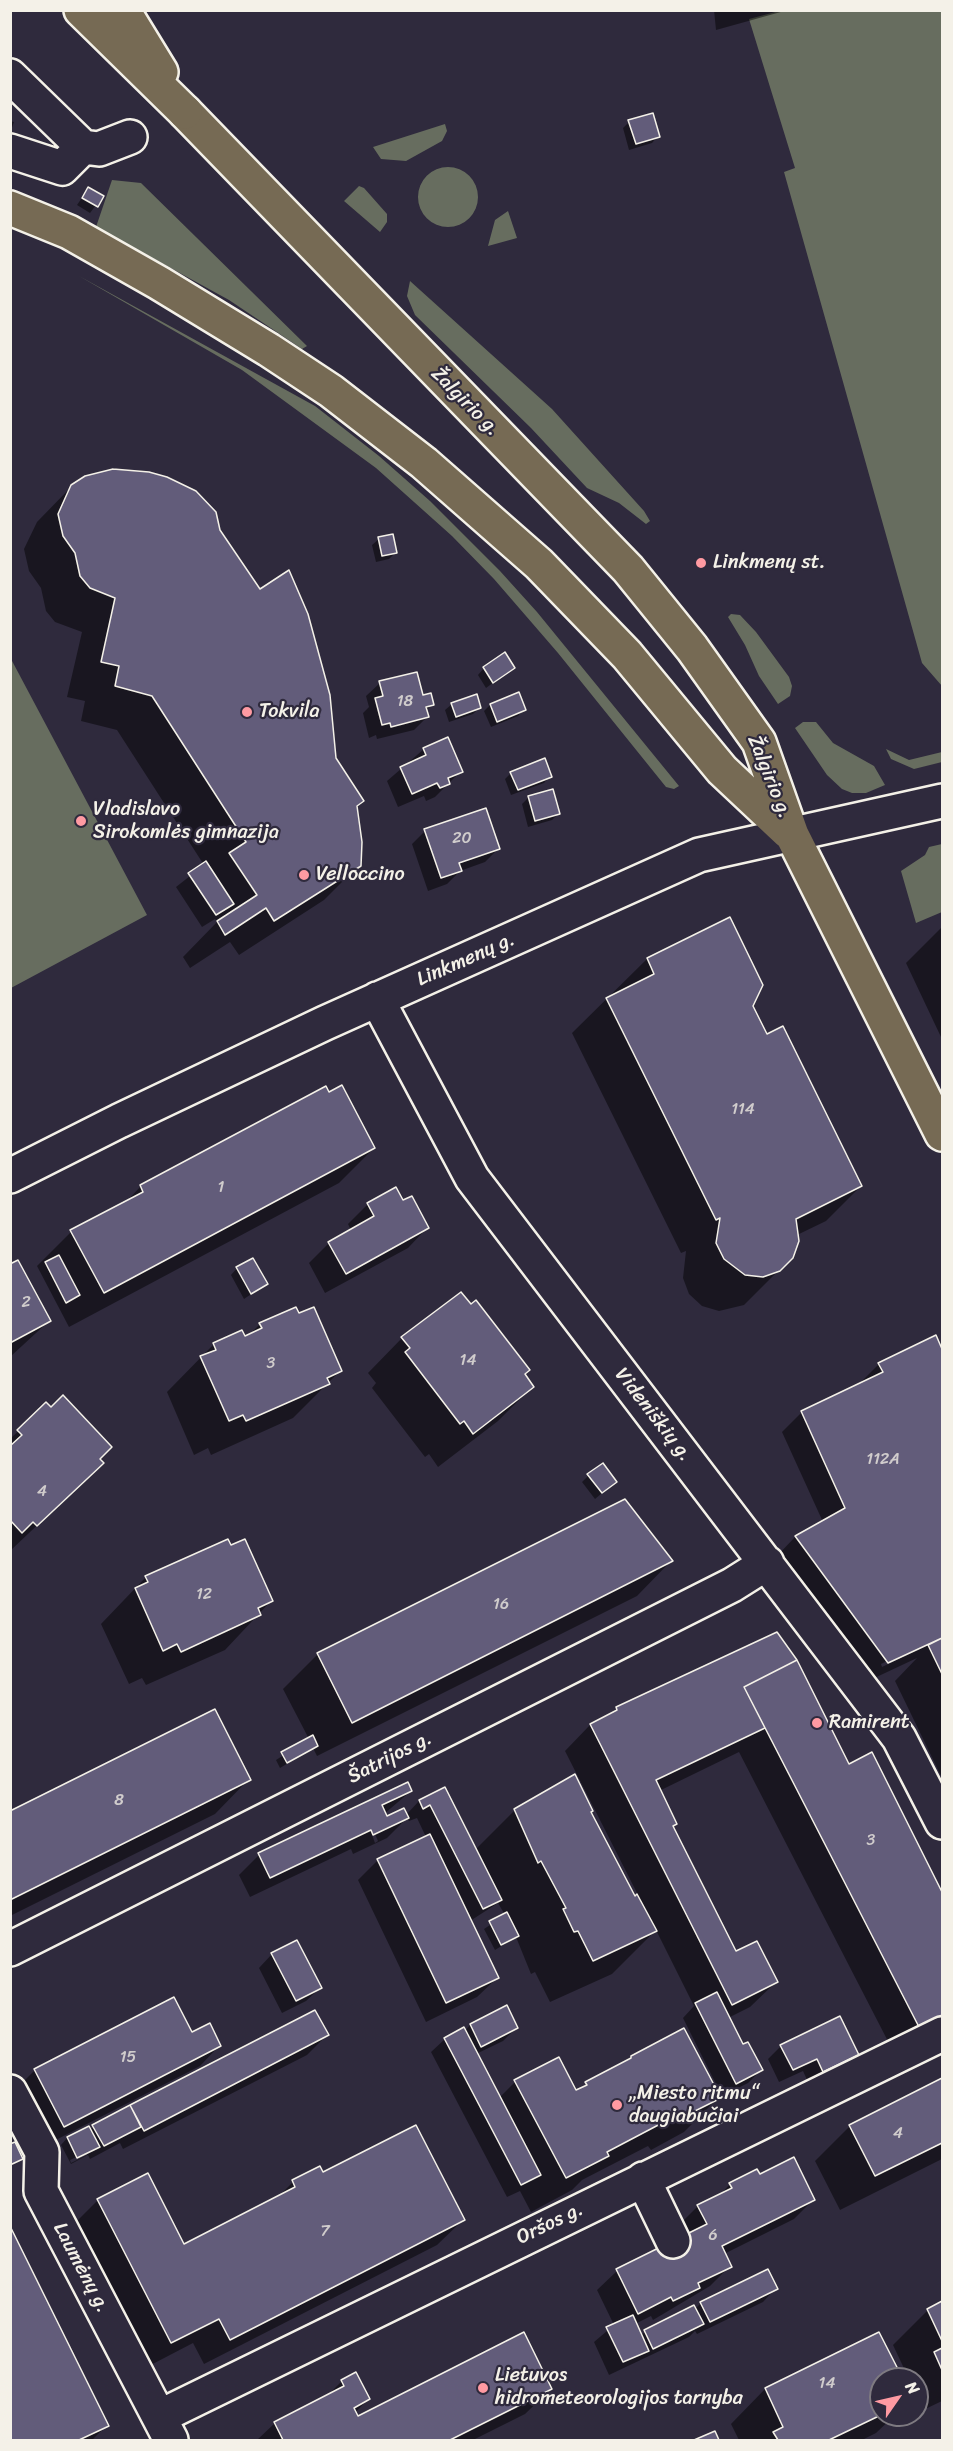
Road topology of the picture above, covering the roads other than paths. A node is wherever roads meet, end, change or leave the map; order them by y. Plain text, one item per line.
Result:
1 (81, 10) edge
2 (123, 10) edge
3 (10, 76) edge
4 (185, 112) junction
5 (130, 137) dead end
6 (10, 151) edge
7 (73, 158) junction
8 (10, 208) edge
9 (942, 801) edge
10 (792, 835) junction
11 (377, 999) junction
12 (942, 1134) edge
13 (10, 1176) edge
14 (767, 1563) junction
15 (942, 1822) edge
16 (10, 1949) edge
17 (942, 2034) edge
18 (10, 2092) edge
19 (643, 2180) junction
20 (673, 2241) dead end
21 (165, 2429) edge

1 - 4 main road, Žalgirio g.
2 - 4 main road
3 - 7 street
4 - 10 main road, Žalgirio g.
5 - 7 street
6 - 7 street
8 - 10 main road, Žalgirio g.
9 - 10 street, Linkmenų g.
10 - 11 street, Linkmenų g.
10 - 12 main road, Žalgirio g.
11 - 13 street, Linkmenų g.
11 - 14 street, Videniškių g.
14 - 15 street, Videniškių g.
14 - 16 street, Šatrijos g.
17 - 19 street, Oršos g.
18 - 21 street, Laumėnų g.
19 - 20 street
19 - 21 street, Oršos g.

